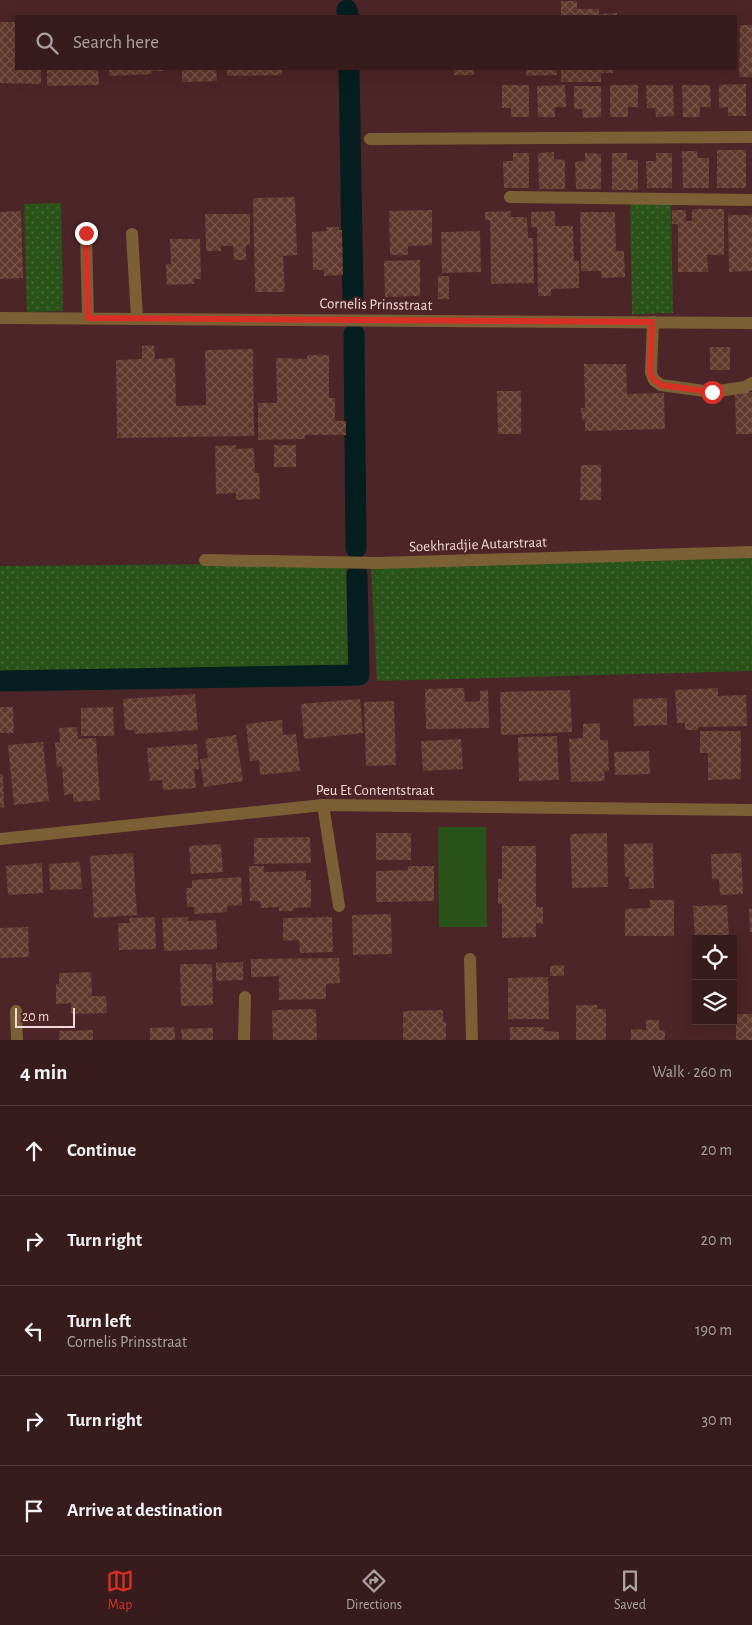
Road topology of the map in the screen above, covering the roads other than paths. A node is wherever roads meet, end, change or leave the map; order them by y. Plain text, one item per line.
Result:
1 (752, 137) edge
2 (370, 139) dead end
3 (510, 197) dead end
4 (752, 200) edge
5 (86, 233) dead end
6 (132, 234) dead end
7 (0, 318) edge
8 (88, 318) junction
9 (137, 318) junction
10 (652, 322) junction
11 (752, 323) edge
12 (752, 383) edge
13 (752, 552) edge
14 (205, 560) dead end
15 (322, 805) junction
16 (752, 810) edge
17 (0, 839) edge
18 (338, 906) dead end
19 (470, 959) dead end
20 (245, 997) dead end
21 (16, 1011) dead end
22 (17, 1040) edge
23 (244, 1040) edge
24 (472, 1040) edge

1 - 2 street
3 - 4 street
5 - 8 street
6 - 9 street
7 - 8 street, Cornelis Prinsstraat
8 - 9 street, Cornelis Prinsstraat
9 - 10 street, Cornelis Prinsstraat
10 - 11 street, Cornelis Prinsstraat
10 - 12 street
13 - 14 street, Soekhradjie Autarstraat
15 - 16 street, Peu Et Contentstraat
15 - 17 street, Peu Et Contentstraat
15 - 18 street
19 - 24 street
20 - 23 street
21 - 22 street

